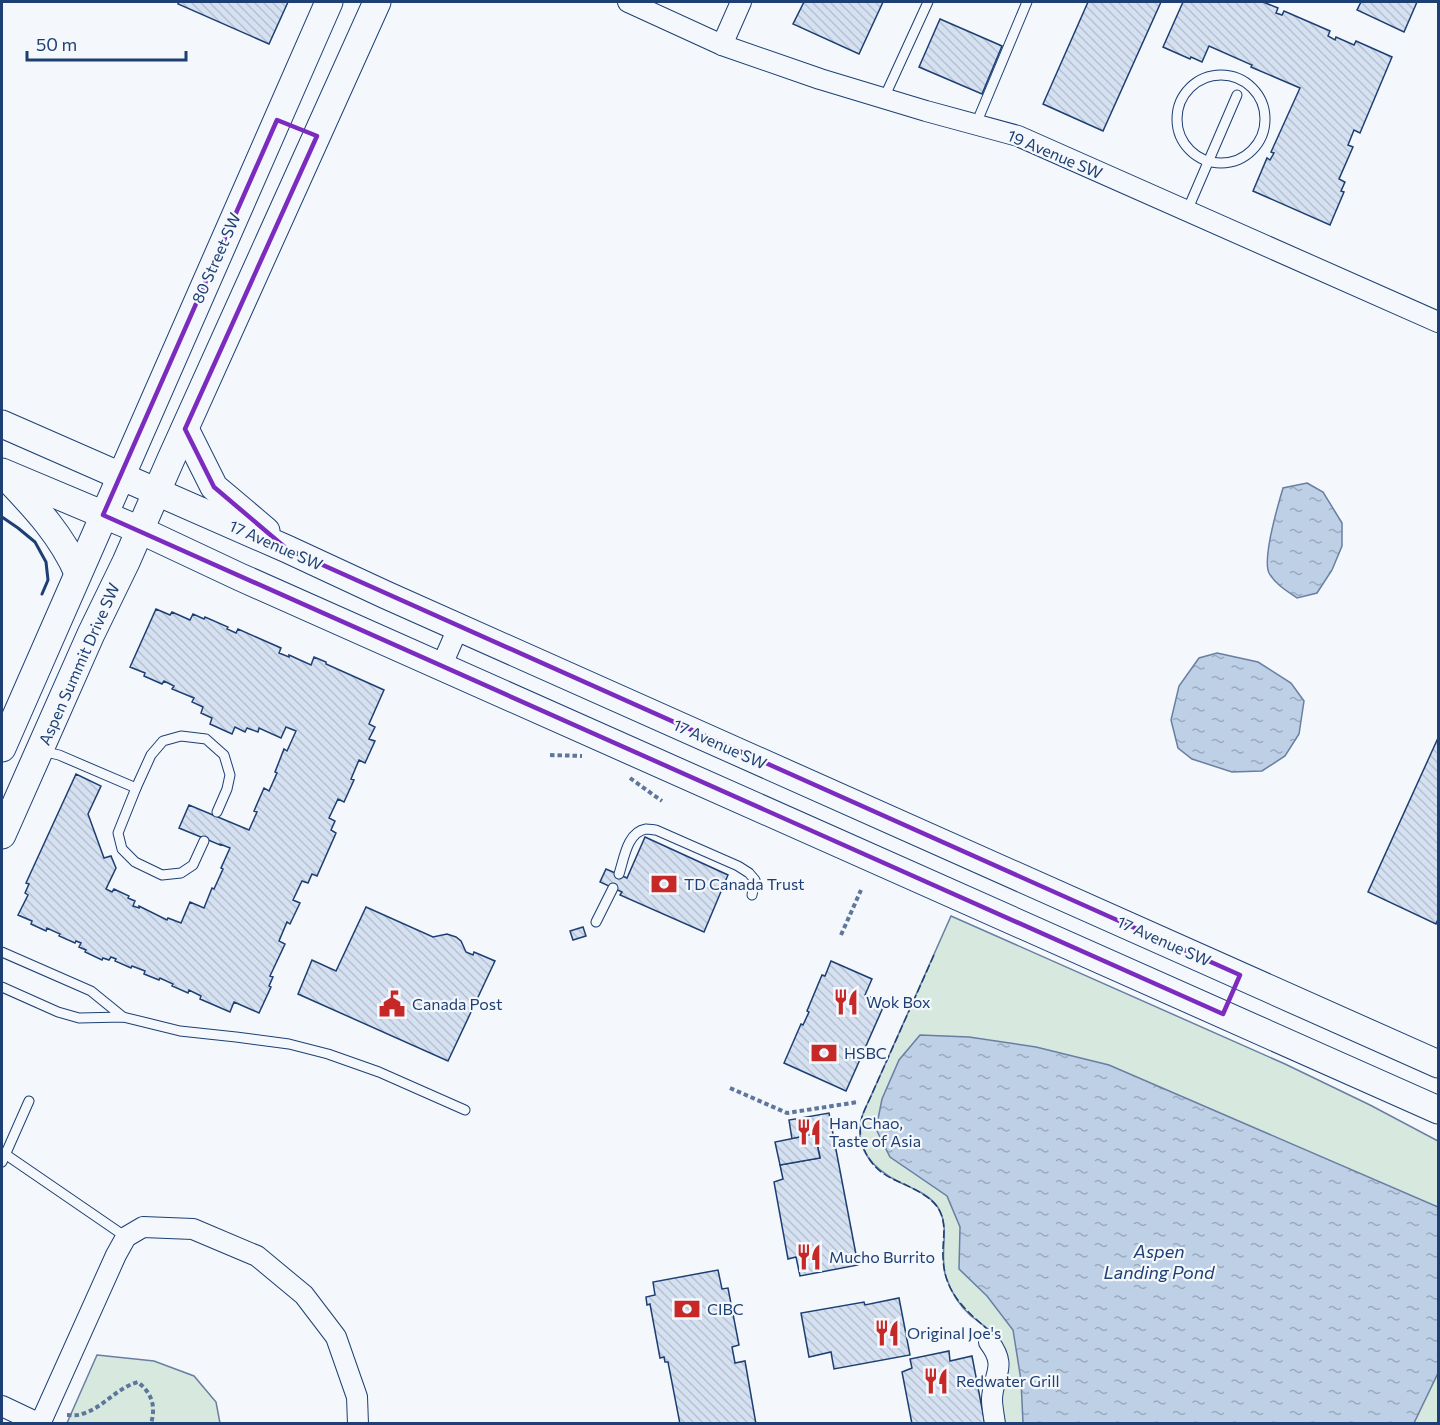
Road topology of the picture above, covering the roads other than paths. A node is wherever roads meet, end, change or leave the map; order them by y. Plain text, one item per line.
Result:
1 (329, 2) edge
2 (377, 2) edge
3 (628, 2) edge
4 (741, 2) edge
5 (928, 2) edge
6 (1027, 2) edge
7 (722, 45) junction
8 (1237, 95) dead end
9 (884, 98) junction
10 (277, 120) junction
11 (976, 124) junction
12 (317, 136) junction
13 (1208, 160) junction
14 (1187, 211) junction
15 (1438, 322) edge
16 (2, 424) edge
17 (185, 429) junction
18 (2, 472) edge
19 (120, 477) junction
20 (157, 493) junction
21 (103, 515) junction
22 (140, 531) junction
23 (287, 549) junction
24 (78, 573) junction
25 (458, 628) junction
26 (441, 667) junction
27 (2, 748) edge
28 (40, 750) junction
29 (136, 788) junction
30 (217, 812) dead end
31 (2, 835) edge
32 (204, 841) dead end
33 (945, 844) junction
34 (620, 874) dead end
35 (929, 883) junction
36 (613, 888) dead end
37 (752, 895) dead end
38 (596, 922) dead end
39 (2, 952) edge
40 (1240, 975) junction
41 (2, 987) edge
42 (1223, 1014) junction
43 (123, 1017) junction
44 (1438, 1064) edge
45 (29, 1101) dead end
46 (465, 1110) dead end
47 (1438, 1110) edge
48 (3, 1158) edge
49 (126, 1238) junction
50 (989, 1342) dead end
51 (2, 1406) edge
52 (40, 1424) edge
53 (358, 1424) edge
54 (995, 1424) edge

1 - 10 main road, 80 Street SW
2 - 12 main road
3 - 7 street, 19 Avenue SW
4 - 7 street
5 - 9 lane
6 - 11 lane
7 - 9 street, 19 Avenue SW
8 - 13 lane
9 - 11 street, 19 Avenue SW
10 - 12 main road
10 - 19 main road, 80 Street SW
11 - 14 street, 19 Avenue SW
12 - 17 main road
13 - 13 lane
13 - 14 lane
14 - 15 street, 19 Avenue SW
16 - 19 main road, 17 Avenue SW
17 - 20 main road
17 - 23 main road
18 - 21 main road
18 - 24 main road
19 - 20 main road, 17 Avenue SW
19 - 21 main road, 80 Street SW
20 - 22 main road, Aspen Summit Drive SW
20 - 23 main road, 17 Avenue SW
21 - 22 main road
21 - 24 main road
22 - 26 main road
22 - 28 main road, Aspen Summit Drive SW
23 - 25 main road, 17 Avenue SW
24 - 27 main road
25 - 26 street
25 - 33 main road, 17 Avenue SW
26 - 35 main road
28 - 29 lane
28 - 31 main road, Aspen Summit Drive SW
29 - 30 lane
29 - 32 lane
33 - 35 main road
33 - 40 main road, 17 Avenue SW
34 - 37 lane
35 - 42 main road
36 - 38 lane
39 - 43 lane
40 - 42 main road
40 - 44 main road, 17 Avenue SW
41 - 43 lane
42 - 47 main road
43 - 46 lane
45 - 48 lane
48 - 49 lane
49 - 52 street
49 - 53 street
50 - 54 street
51 - 52 street

